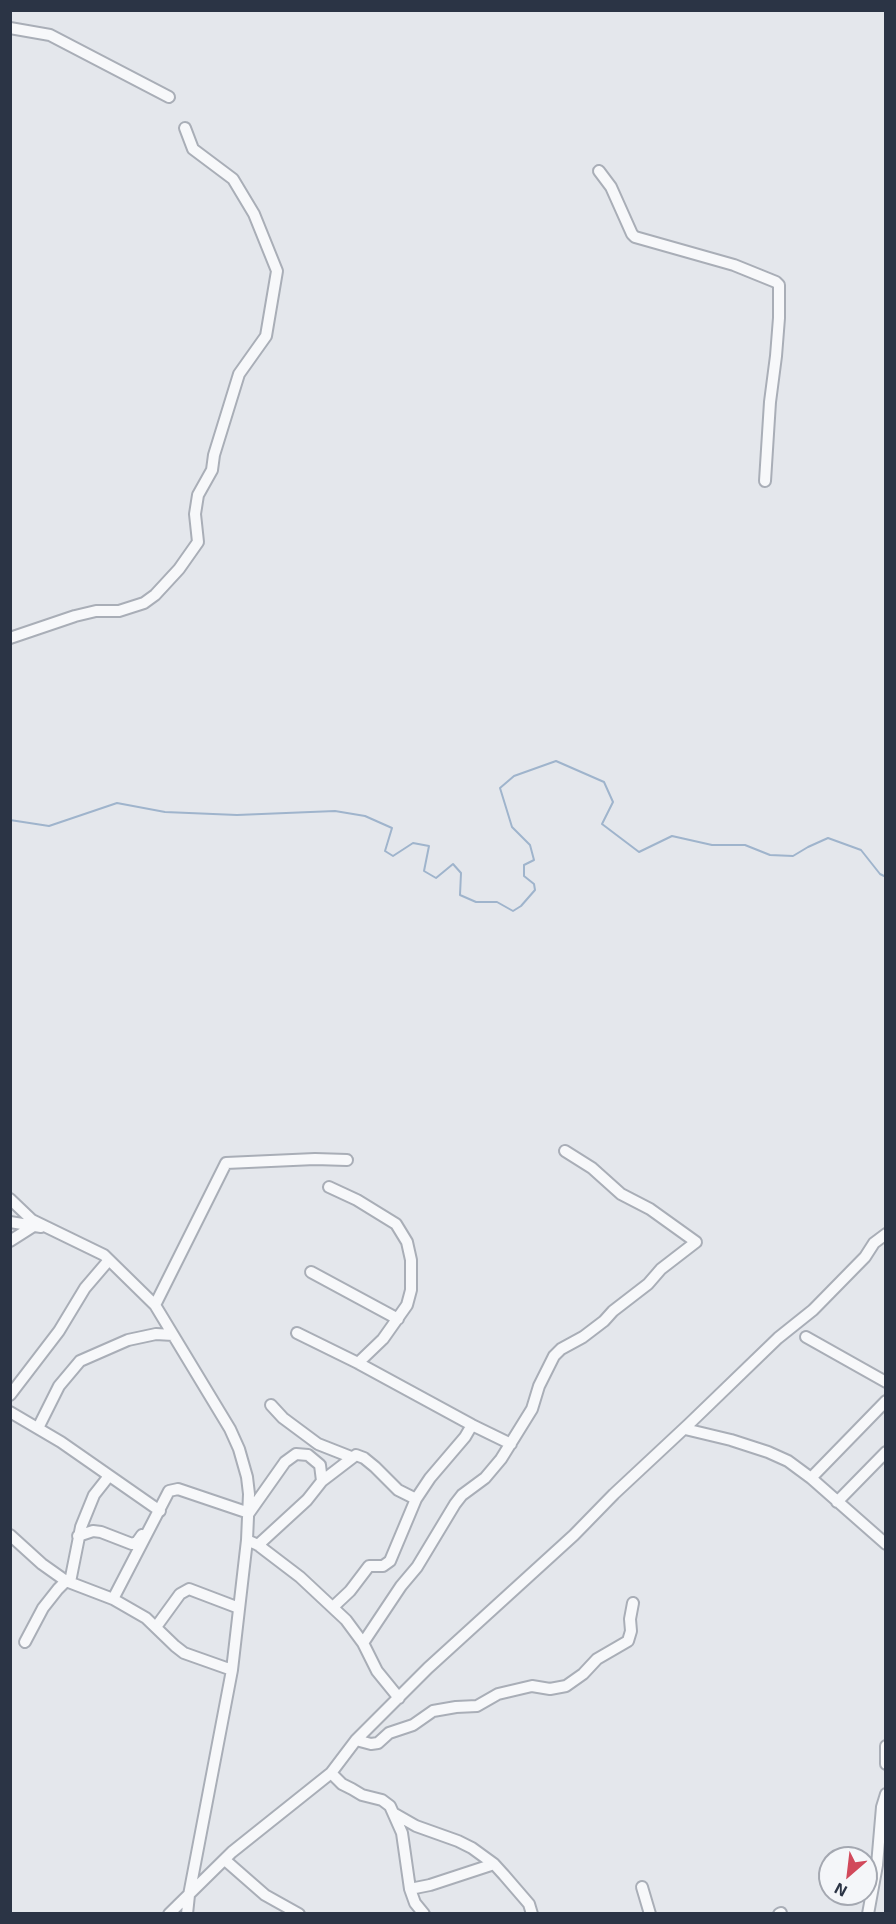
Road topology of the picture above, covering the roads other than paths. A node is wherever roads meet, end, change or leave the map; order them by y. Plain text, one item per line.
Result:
1 (10, 28) edge
2 (169, 97) dead end
3 (185, 128) dead end
4 (599, 171) dead end
5 (765, 482) dead end
6 (10, 638) edge
7 (565, 1151) dead end
8 (347, 1160) dead end
9 (329, 1187) dead end
10 (10, 1199) edge
11 (10, 1222) edge
12 (32, 1227) junction
13 (47, 1228) junction
14 (885, 1234) edge
15 (10, 1240) edge
16 (109, 1260) junction
17 (311, 1272) dead end
18 (155, 1305) junction
19 (398, 1319) junction
20 (297, 1333) dead end
21 (174, 1335) junction
22 (806, 1337) dead end
23 (358, 1363) junction
24 (885, 1382) edge
25 (10, 1395) edge
26 (885, 1401) edge
27 (271, 1405) dead end
28 (10, 1412) edge
29 (472, 1425) junction
30 (38, 1428) junction
31 (685, 1429) junction
32 (511, 1444) junction
33 (885, 1452) edge
34 (351, 1457) junction
35 (109, 1476) junction
36 (811, 1478) junction
37 (322, 1481) junction
38 (416, 1499) junction
39 (837, 1502) junction
40 (160, 1511) junction
41 (249, 1513) junction
42 (151, 1528) junction
43 (10, 1535) edge
44 (78, 1536) junction
45 (247, 1540) junction
46 (885, 1544) edge
47 (258, 1545) junction
48 (68, 1582) junction
49 (113, 1599) junction
50 (633, 1603) dead end
51 (333, 1607) junction
52 (239, 1608) junction
53 (156, 1626) junction
54 (25, 1642) dead end
55 (363, 1643) junction
56 (232, 1670) junction
57 (399, 1698) junction
58 (357, 1740) junction
59 (885, 1746) edge
60 (885, 1764) edge
61 (331, 1773) junction
62 (885, 1794) edge
63 (395, 1814) junction
64 (883, 1845) edge
65 (225, 1860) junction
66 (494, 1864) junction
67 (878, 1868) edge
68 (642, 1887) dead end
69 (410, 1889) junction
70 (189, 1895) junction
71 (169, 1914) edge
72 (187, 1914) edge
73 (299, 1914) edge
74 (424, 1914) edge
75 (532, 1914) edge
76 (650, 1914) edge

1 - 2 street
3 - 6 street
4 - 5 street
7 - 32 street
8 - 18 street
9 - 19 street
10 - 13 street
11 - 12 street
12 - 13 street
12 - 15 street
13 - 16 street
14 - 31 street
16 - 18 street
16 - 25 street
17 - 19 street
18 - 21 street
19 - 23 street
20 - 23 street
21 - 30 street
21 - 41 street
22 - 24 street
23 - 29 street
26 - 36 street
27 - 34 street
28 - 30 street
29 - 32 street
29 - 38 street
30 - 35 street
31 - 36 street
31 - 57 street
32 - 55 street
33 - 39 street
34 - 37 street
34 - 38 street
35 - 40 street
35 - 44 street
36 - 39 street
37 - 41 street
37 - 47 street
38 - 51 street
39 - 46 street
40 - 41 street
40 - 42 street
41 - 45 street
42 - 44 street
42 - 49 street
43 - 48 street
44 - 48 street
45 - 47 street
45 - 52 street
47 - 51 street
48 - 49 street
48 - 54 street
49 - 53 street
50 - 58 street
51 - 55 street
52 - 53 street
52 - 56 street
53 - 56 street
55 - 57 street
56 - 70 street
57 - 58 street
58 - 61 street
59 - 60 street
61 - 63 street
61 - 65 street
62 - 64 street
63 - 66 street
63 - 69 street
64 - 67 street
65 - 70 street
65 - 73 street
66 - 69 street
66 - 75 street
68 - 76 street
69 - 74 street
70 - 71 street
70 - 72 street

